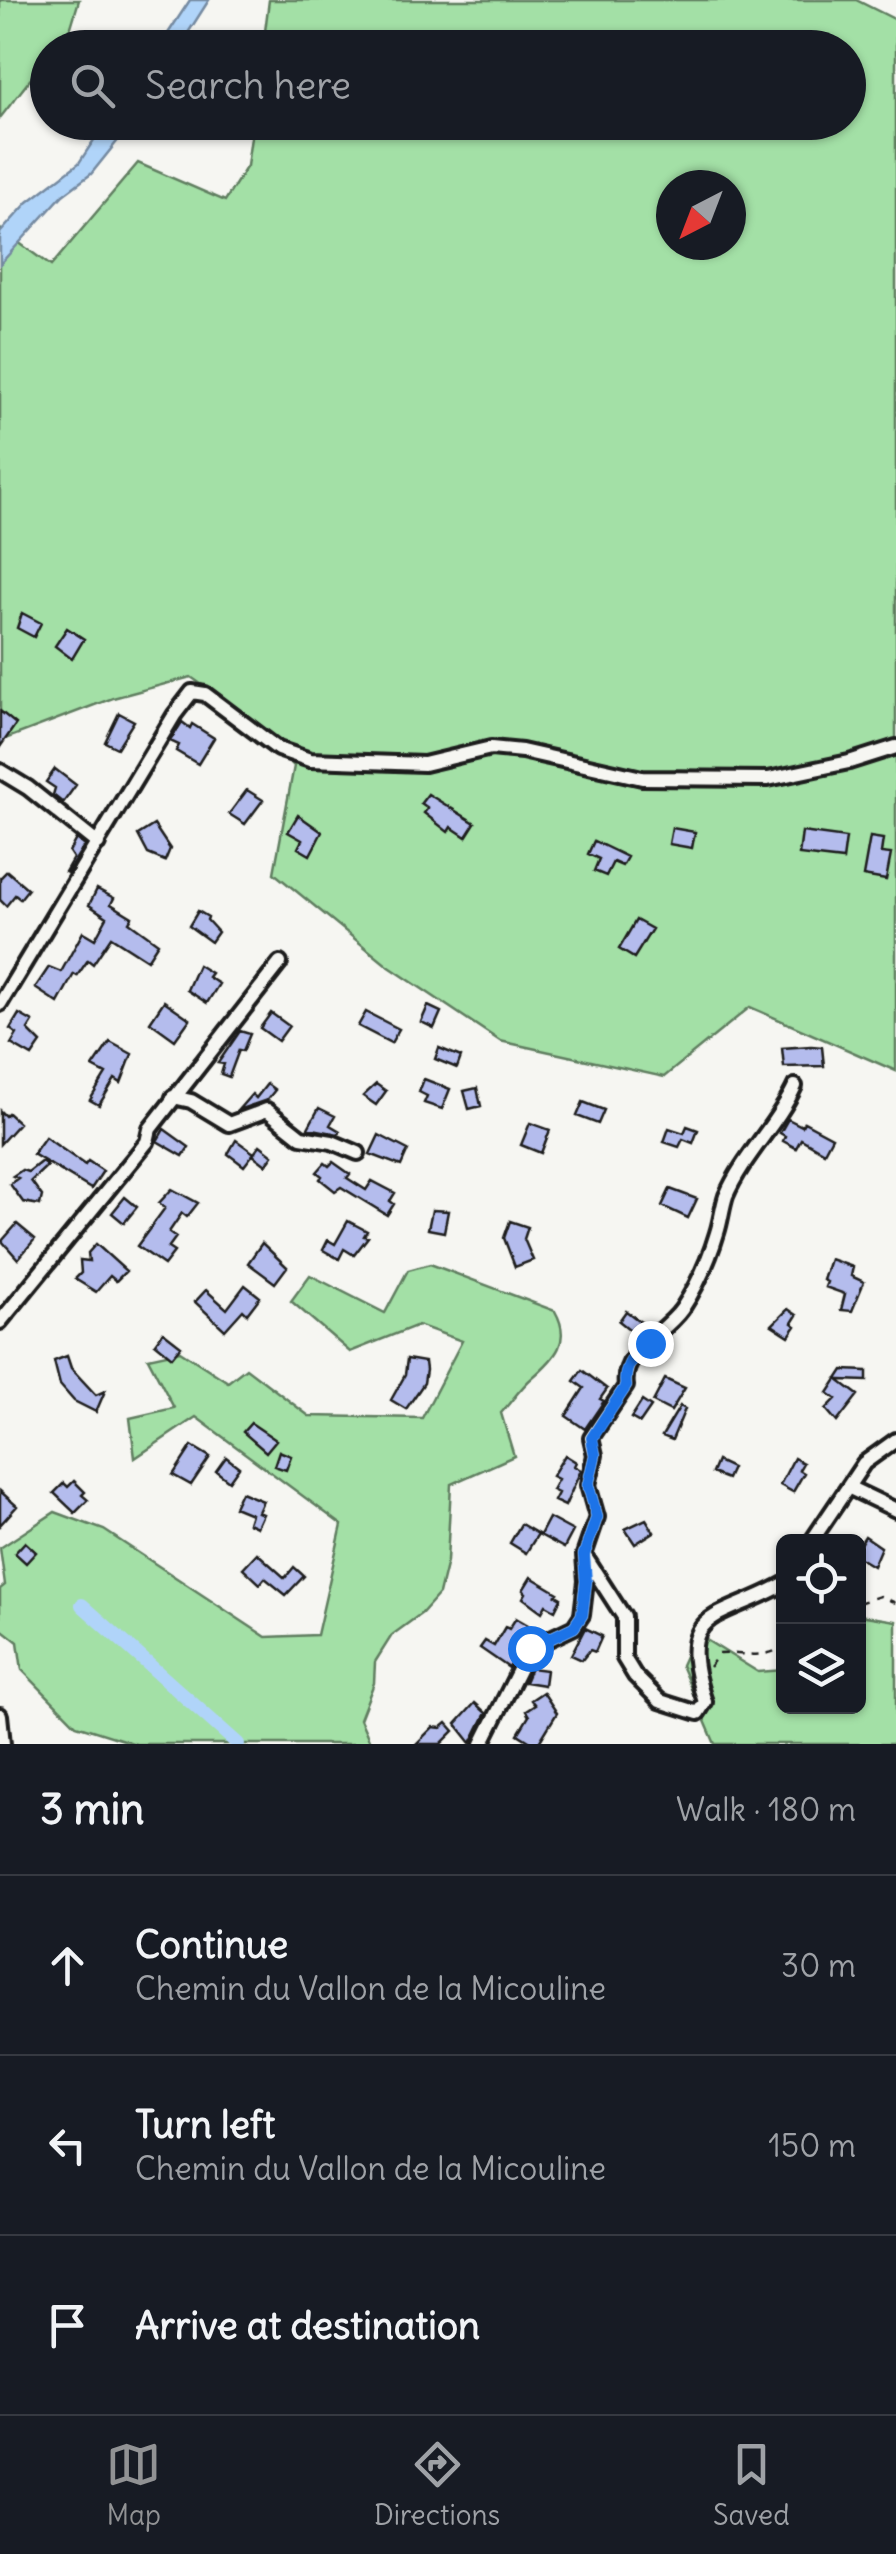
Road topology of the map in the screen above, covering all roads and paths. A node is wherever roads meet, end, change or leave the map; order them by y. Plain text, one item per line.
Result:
1 (896, 747) edge
2 (0, 771) edge
3 (98, 844) junction
4 (280, 963) dead end
5 (0, 1004) edge
6 (796, 1086) dead end
7 (173, 1098) junction
8 (358, 1154) dead end
9 (0, 1322) edge
10 (896, 1440) edge
11 (848, 1487) junction
12 (896, 1510) edge
13 (817, 1534) edge
14 (584, 1555) junction
15 (776, 1588) edge
16 (866, 1600) edge
17 (896, 1603) edge
18 (776, 1650) edge
19 (697, 1679) junction
20 (0, 1716) edge
21 (3, 1744) edge
22 (482, 1744) edge

1 - 3 street
2 - 3 street
3 - 5 street
4 - 7 street
6 - 14 street
7 - 8 street
7 - 9 street
10 - 11 street
11 - 12 street
11 - 13 street
14 - 19 street
14 - 22 street
15 - 19 street
16 - 17 path
18 - 19 path
20 - 21 street

